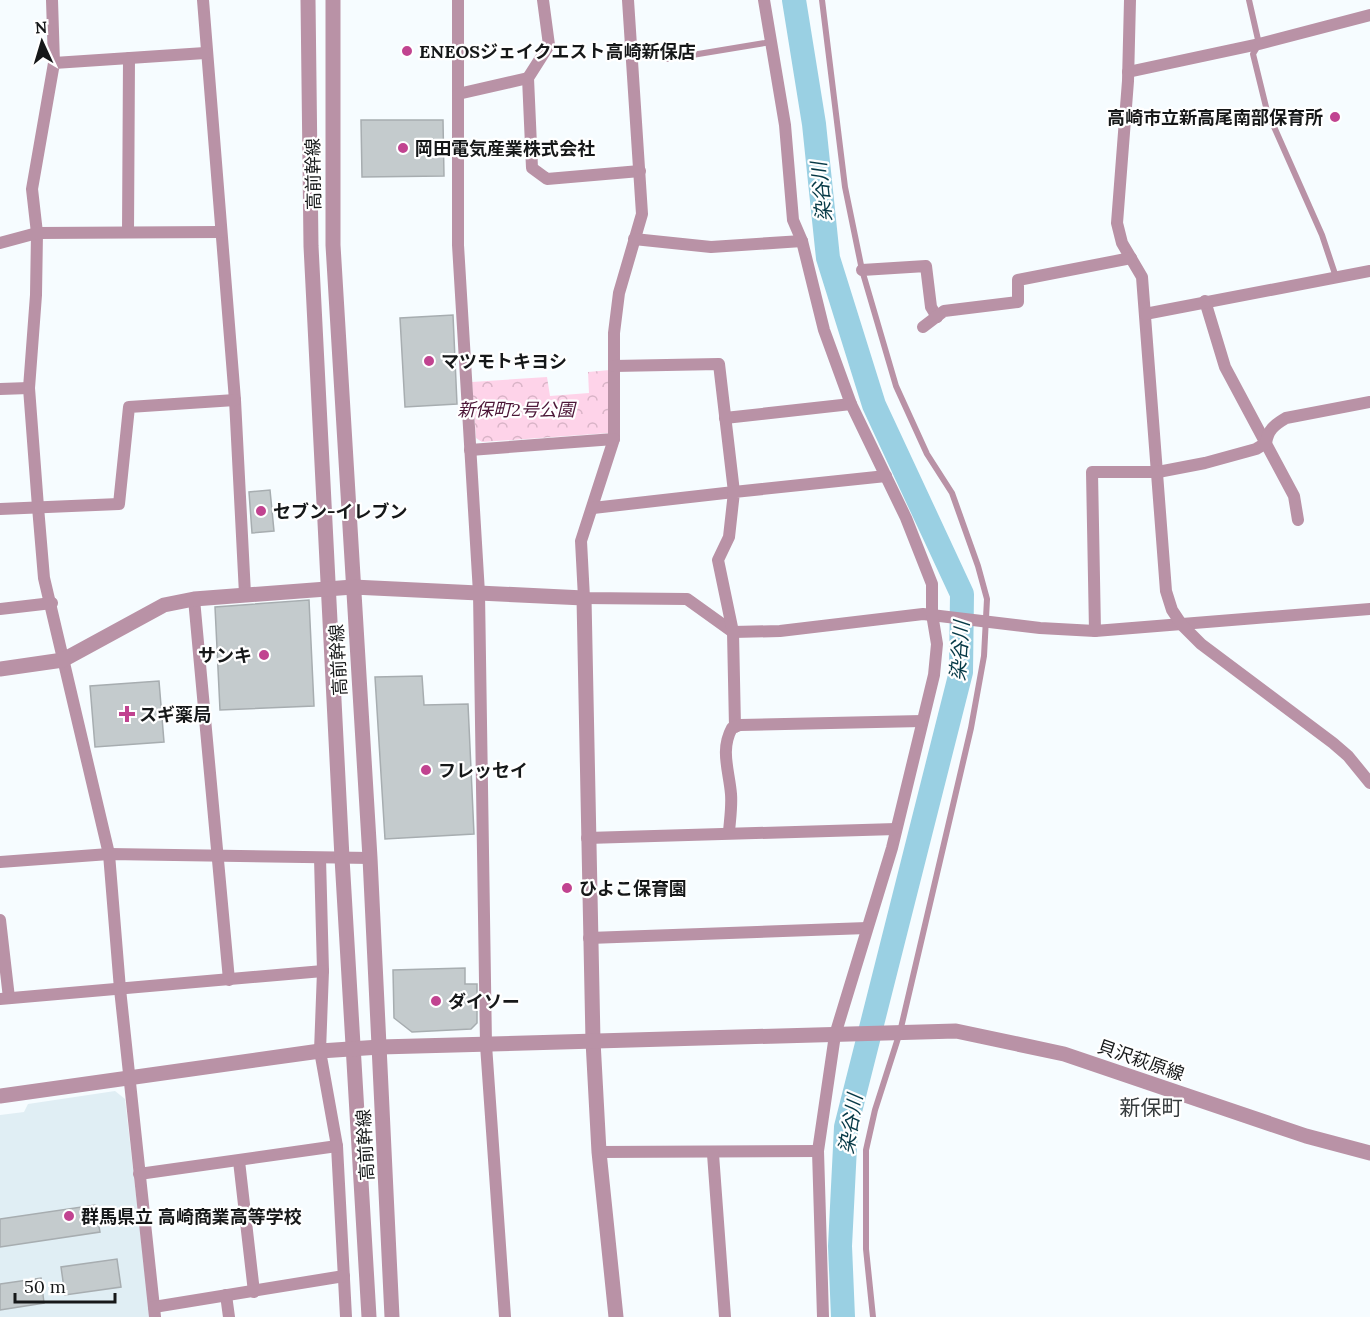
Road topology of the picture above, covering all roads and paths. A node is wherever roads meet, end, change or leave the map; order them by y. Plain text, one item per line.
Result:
1 (52, 0) edge
2 (202, 0) edge
3 (308, 0) edge
4 (333, 0) edge
5 (458, 0) edge
6 (543, 0) edge
7 (628, 0) edge
8 (764, 0) edge
9 (822, 0) edge
10 (1130, 0) edge
11 (1249, 0) edge
12 (1370, 15) edge
13 (771, 42) junction
14 (1259, 44) junction
15 (205, 53) junction
16 (129, 58) junction
17 (668, 59) dead end
18 (54, 63) junction
19 (1128, 72) junction
20 (528, 78) junction
21 (458, 94) junction
22 (640, 171) junction
23 (128, 232) junction
24 (221, 232) junction
25 (37, 233) junction
26 (634, 238) junction
27 (802, 241) junction
28 (0, 243) edge
29 (1131, 258) junction
30 (862, 270) junction
31 (1370, 271) edge
32 (1336, 277) junction
33 (1205, 301) junction
34 (1145, 314) junction
35 (938, 316) junction
36 (923, 327) dead end
37 (614, 366) junction
38 (28, 388) junction
39 (0, 389) edge
40 (235, 400) junction
41 (1370, 402) edge
42 (851, 404) junction
43 (725, 418) junction
44 (614, 439) junction
45 (1266, 443) junction
46 (470, 450) junction
47 (1155, 472) junction
48 (886, 476) junction
49 (734, 492) junction
50 (38, 507) junction
51 (593, 508) junction
52 (0, 509) edge
53 (1298, 520) dead end
54 (353, 586) junction
55 (329, 589) junction
56 (478, 593) junction
57 (245, 594) junction
58 (194, 598) junction
59 (584, 598) junction
60 (52, 603) junction
61 (0, 609) edge
62 (1370, 609) edge
63 (932, 614) junction
64 (987, 620) junction
65 (1182, 625) junction
66 (1095, 631) junction
67 (733, 632) junction
68 (63, 660) junction
69 (0, 669) edge
70 (922, 721) junction
71 (735, 727) junction
72 (1370, 783) edge
73 (896, 829) junction
74 (729, 832) junction
75 (587, 838) junction
76 (109, 854) junction
77 (217, 855) junction
78 (320, 858) junction
79 (342, 858) junction
80 (370, 858) junction
81 (0, 862) edge
82 (0, 928) edge
83 (867, 928) junction
84 (589, 938) junction
85 (322, 971) junction
86 (230, 980) junction
87 (120, 989) junction
88 (5, 999) edge
89 (897, 1033) junction
90 (838, 1035) junction
91 (592, 1041) junction
92 (486, 1045) junction
93 (380, 1047) junction
94 (354, 1049) junction
95 (320, 1051) junction
96 (130, 1077) junction
97 (0, 1096) edge
98 (337, 1146) junction
99 (818, 1151) junction
100 (599, 1152) junction
101 (1370, 1153) edge
102 (713, 1154) junction
103 (239, 1161) junction
104 (140, 1174) junction
105 (344, 1276) junction
106 (254, 1292) junction
107 (226, 1295) junction
108 (155, 1312) edge
109 (229, 1317) edge
110 (346, 1317) edge
111 (369, 1317) edge
112 (392, 1317) edge
113 (505, 1317) edge
114 (616, 1317) edge
115 (725, 1317) edge
116 (823, 1317) edge
117 (873, 1317) edge

1 - 18 street
2 - 15 street
3 - 55 street, 高前幹線
4 - 54 street, 高前幹線
5 - 21 street
6 - 20 street
7 - 22 street
8 - 13 street
9 - 30 lane
10 - 19 street
11 - 14 lane
12 - 14 street
13 - 17 lane
13 - 27 street
14 - 19 street
14 - 32 lane
15 - 16 street
15 - 24 street
16 - 18 street
16 - 23 street
18 - 25 street
19 - 29 street
20 - 21 street
20 - 22 street
21 - 46 street
22 - 26 street
23 - 24 street
23 - 25 street
24 - 40 street
25 - 28 street
25 - 38 street
26 - 27 street
26 - 37 street
27 - 42 street
29 - 34 street
29 - 35 street
30 - 35 street
30 - 64 lane
31 - 32 street
32 - 33 street
33 - 34 street
33 - 45 street
34 - 47 street
35 - 36 street
37 - 43 street
37 - 44 street
38 - 39 street
38 - 50 street
40 - 50 street
40 - 57 street
41 - 45 street
42 - 43 street
42 - 48 street
43 - 49 street
44 - 46 street
44 - 51 street
45 - 47 street
45 - 53 street
46 - 56 street
47 - 65 street
47 - 66 street
48 - 49 street
48 - 63 street
49 - 51 street
49 - 67 street
50 - 52 street
50 - 60 street
51 - 59 street
54 - 55 street
54 - 56 street
54 - 80 street, 高前幹線
55 - 57 street
55 - 79 street, 高前幹線
56 - 59 street
56 - 92 street
57 - 58 street
58 - 68 street
58 - 77 street
59 - 67 street
59 - 75 street
60 - 61 street
60 - 68 street
62 - 65 street
63 - 64 street
63 - 67 street
63 - 70 street
64 - 66 street
64 - 89 lane
65 - 66 street
65 - 72 street
67 - 71 street
68 - 69 street
68 - 76 street
70 - 71 street
70 - 73 street
71 - 74 street
73 - 74 street
73 - 83 street
74 - 75 street
75 - 84 street
76 - 77 street
76 - 81 street
76 - 87 street
77 - 78 street
77 - 86 street
78 - 79 street
78 - 85 street
79 - 80 street
79 - 94 street, 高前幹線
80 - 93 street, 高前幹線
82 - 88 street
83 - 84 street
83 - 90 street
84 - 91 street
85 - 86 street
85 - 95 street
86 - 87 street
87 - 88 street
87 - 96 street
89 - 90 street, 貝沢萩原線
89 - 101 street, 貝沢萩原線
89 - 117 lane
90 - 91 street, 貝沢萩原線
90 - 99 street
91 - 92 street, 貝沢萩原線
91 - 100 street
92 - 93 street, 貝沢萩原線
92 - 113 street
93 - 94 street, 貝沢萩原線
93 - 112 street, 高前幹線
94 - 95 street, 貝沢萩原線
94 - 111 street, 高前幹線
95 - 96 street, 貝沢萩原線
95 - 98 street
96 - 97 street, 貝沢萩原線
96 - 104 street
98 - 103 street
98 - 105 street
99 - 102 street
99 - 116 street
100 - 102 street
100 - 114 street
102 - 115 street
103 - 104 street
103 - 106 street
104 - 108 street
105 - 106 street
105 - 110 street
106 - 107 street
107 - 108 street
107 - 109 street

